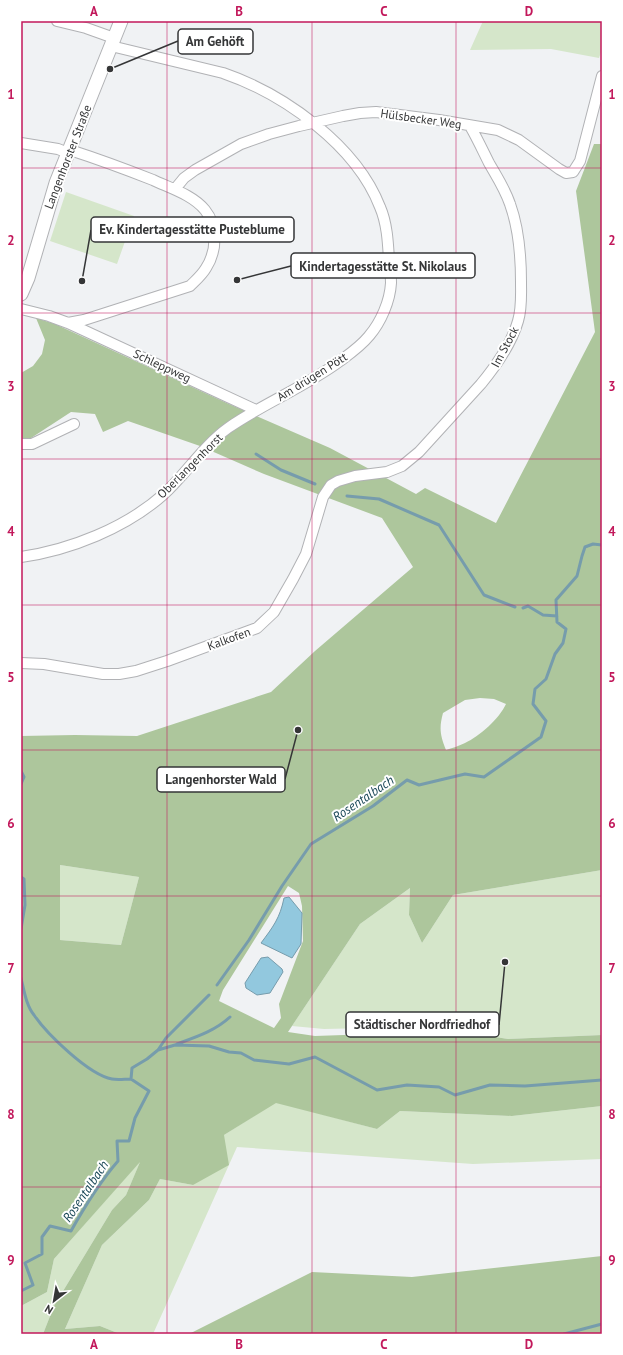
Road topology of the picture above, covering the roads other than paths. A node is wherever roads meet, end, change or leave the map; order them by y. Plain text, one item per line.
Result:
1 (58, 21) edge
2 (121, 21) edge
3 (113, 42) junction
4 (602, 76) edge
5 (314, 123) junction
6 (470, 126) junction
7 (21, 143) edge
8 (69, 151) junction
9 (175, 190) junction
10 (21, 294) edge
11 (21, 310) edge
12 (68, 323) junction
13 (252, 413) junction
14 (74, 424) dead end
15 (21, 444) edge
16 (374, 474) joint
17 (21, 557) edge
18 (21, 663) edge

1 - 3 street, Am drügen Pött
2 - 3 street, Langenhorster Straße
3 - 5 street, Am drügen Pött
3 - 8 street, Langenhorster Straße
4 - 6 street, Hülsbecker Weg
5 - 6 street, Hülsbecker Weg
5 - 9 street, Hülsbecker Weg
5 - 13 street, Am drügen Pött
6 - 16 street, Im Stock
7 - 8 street
8 - 9 street
8 - 10 street, Langenhorster Straße
9 - 12 street
11 - 12 street, Schleppweg
12 - 13 street, Schleppweg
13 - 17 street, Oberlangenhorst
14 - 15 street
16 - 18 street, Kalkofen

